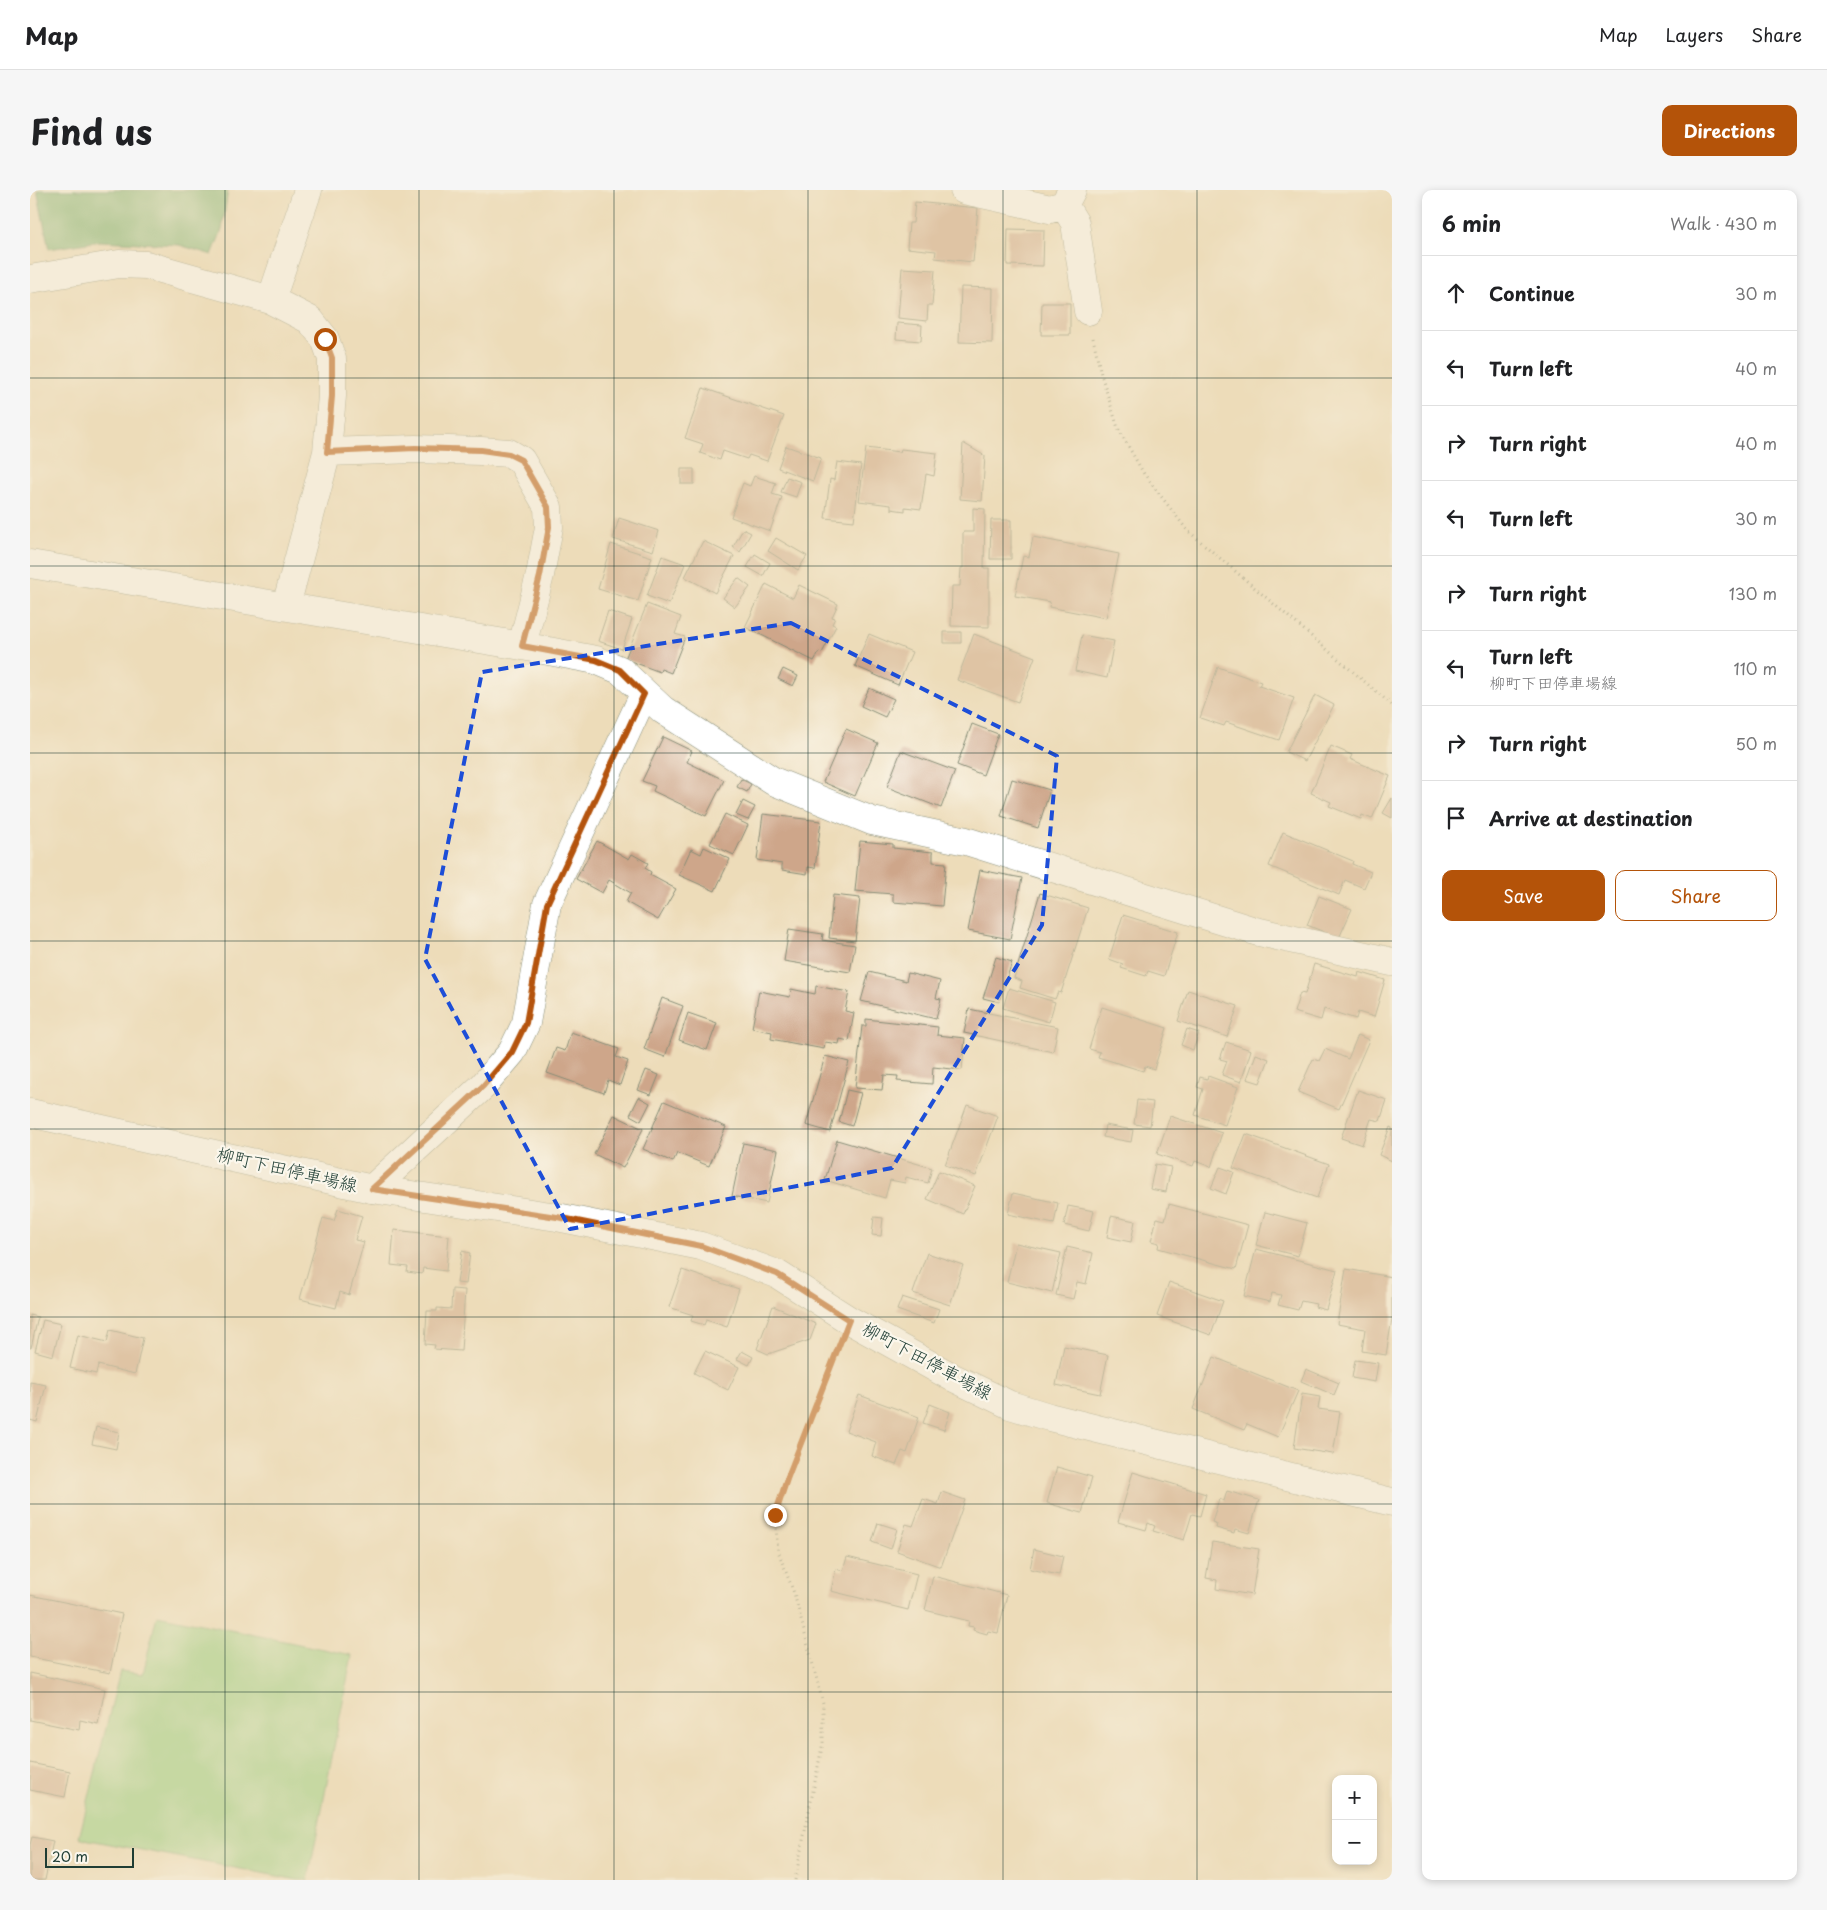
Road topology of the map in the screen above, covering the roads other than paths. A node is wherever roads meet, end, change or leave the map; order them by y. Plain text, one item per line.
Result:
1 (308, 190) edge
2 (964, 190) edge
3 (1068, 197) edge
4 (30, 280) edge
5 (271, 300) junction
6 (1088, 311) road end
7 (327, 452) junction
8 (30, 564) edge
9 (286, 606) junction
10 (522, 646) junction
11 (644, 694) junction
12 (1392, 962) edge
13 (30, 1113) edge
14 (372, 1189) junction
15 (1392, 1502) edge

1 - 5 street
2 - 3 street
3 - 6 street
4 - 5 street
5 - 7 street
7 - 9 street
7 - 10 street
8 - 9 street
9 - 10 street
10 - 11 street
11 - 12 street
11 - 14 street
13 - 14 street, 柳町下田停車場線
14 - 15 street, 柳町下田停車場線

